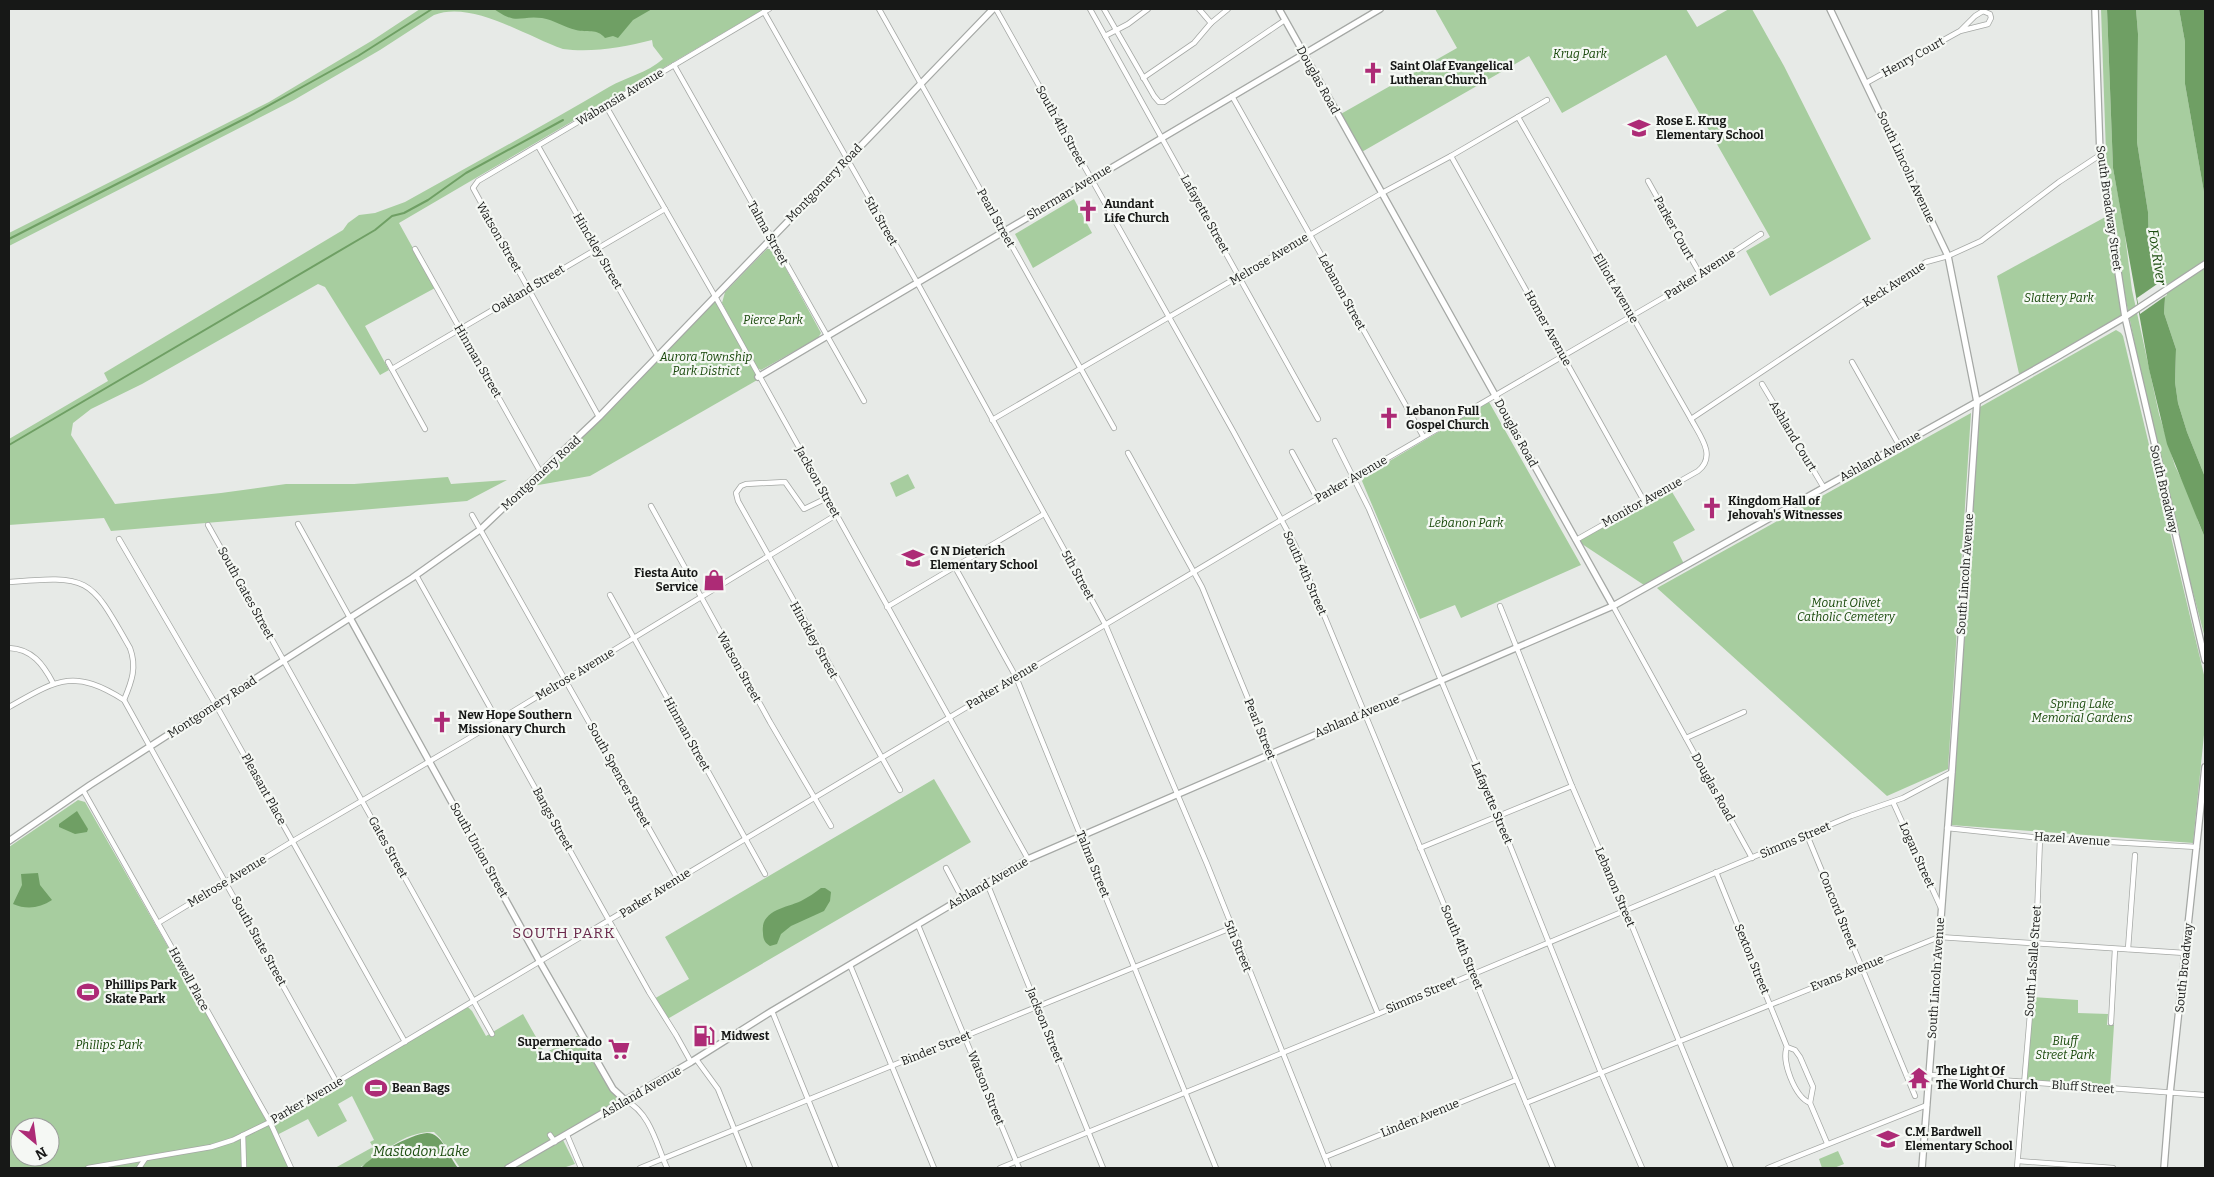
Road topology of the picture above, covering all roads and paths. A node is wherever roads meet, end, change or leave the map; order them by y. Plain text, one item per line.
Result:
1 (769, 9) edge
2 (879, 9) edge
3 (995, 9) edge
4 (1090, 9) edge
5 (1104, 9) edge
6 (1148, 9) edge
7 (1199, 9) edge
8 (1228, 9) edge
9 (1279, 9) edge
10 (1380, 9) edge
11 (1830, 9) edge
12 (2095, 9) edge
13 (764, 12) junction
14 (1285, 20) junction
15 (1211, 23) junction
16 (1116, 30) junction
17 (1960, 31) junction
18 (1105, 36) junction
19 (1304, 54) junction
20 (674, 65) junction
21 (1143, 78) junction
22 (1866, 83) junction
23 (920, 84) junction
24 (1232, 96) junction
25 (1547, 100) dead end
26 (606, 106) junction
27 (1518, 117) junction
28 (1162, 137) junction
29 (538, 146) junction
30 (2100, 155) junction
31 (1451, 156) junction
32 (846, 160) junction
33 (1091, 178) junction
34 (1648, 181) dead end
35 (473, 188) joint
36 (1382, 192) junction
37 (665, 209) junction
38 (1004, 232) junction
39 (1310, 234) junction
40 (1761, 234) dead end
41 (771, 238) junction
42 (597, 248) junction
43 (415, 249) dead end
44 (1948, 256) junction
45 (2205, 264) edge
46 (1700, 274) junction
47 (1240, 276) junction
48 (918, 284) junction
49 (529, 289) junction
50 (716, 298) junction
51 (1632, 316) junction
52 (2124, 317) junction
53 (1168, 318) junction
54 (460, 329) junction
55 (828, 337) junction
56 (1563, 355) junction
57 (658, 357) junction
58 (388, 362) dead end
59 (1852, 362) dead end
60 (392, 369) junction
61 (1081, 370) junction
62 (758, 377) junction
63 (1762, 384) dead end
64 (1494, 395) junction
65 (864, 401) dead end
66 (1977, 402) junction
67 (599, 417) junction
68 (1318, 419) dead end
69 (1691, 419) junction
70 (992, 420) junction
71 (1114, 428) dead end
72 (425, 429) dead end
73 (1423, 436) junction
74 (1334, 441) dead end
75 (1900, 445) junction
76 (1292, 452) dead end
77 (1128, 453) dead end
78 (1706, 462) joint
79 (541, 473) junction
80 (1354, 477) junction
81 (1824, 488) junction
82 (827, 498) junction
83 (1318, 498) junction
84 (1644, 501) junction
85 (651, 506) dead end
86 (1044, 514) junction
87 (472, 515) dead end
88 (836, 515) junction
89 (1281, 520) junction
90 (298, 524) dead end
91 (208, 525) dead end
92 (481, 529) junction
93 (119, 539) dead end
94 (1576, 540) junction
95 (768, 557) junction
96 (955, 567) junction
97 (1193, 572) junction
98 (416, 575) junction
99 (9, 582) edge
100 (610, 595) dead end
101 (701, 598) junction
102 (1500, 606) dead end
103 (1613, 606) junction
104 (887, 607) junction
105 (350, 618) junction
106 (1105, 624) junction
107 (634, 638) junction
108 (9, 648) edge
109 (1518, 648) junction
110 (2205, 660) edge
111 (284, 661) junction
112 (1016, 677) junction
113 (566, 679) junction
114 (1440, 680) junction
115 (53, 683) junction
116 (124, 700) junction
117 (216, 705) junction
118 (9, 707) edge
119 (1744, 712) dead end
120 (1364, 713) junction
121 (948, 717) junction
122 (498, 720) junction
123 (1686, 738) junction
124 (151, 746) junction
125 (1270, 754) junction
126 (881, 756) junction
127 (430, 760) junction
128 (2205, 767) edge
129 (1952, 772) junction
130 (1572, 786) junction
131 (83, 790) junction
132 (900, 790) dead end
133 (1178, 794) junction
134 (814, 796) junction
135 (362, 801) junction
136 (1893, 802) junction
137 (1498, 816) junction
138 (831, 826) dead end
139 (1947, 828) junction
140 (1807, 835) junction
141 (1082, 836) junction
142 (745, 838) junction
143 (9, 841) edge
144 (293, 841) junction
145 (2040, 841) junction
146 (2197, 846) junction
147 (1420, 848) junction
148 (2135, 856) dead end
149 (1752, 858) junction
150 (1028, 859) junction
151 (946, 868) dead end
152 (1716, 872) junction
153 (765, 874) dead end
154 (677, 878) junction
155 (226, 882) junction
156 (987, 883) junction
157 (962, 898) junction
158 (1941, 908) junction
159 (1625, 910) junction
160 (609, 921) junction
161 (158, 923) junction
162 (918, 924) junction
163 (1231, 928) junction
164 (1939, 937) junction
165 (1550, 942) junction
166 (2036, 943) junction
167 (2114, 949) junction
168 (2128, 949) junction
169 (2185, 953) junction
170 (540, 962) junction
171 (850, 965) junction
172 (1861, 967) junction
173 (1136, 968) junction
174 (1473, 974) junction
175 (473, 1001) junction
176 (1770, 1004) junction
177 (1038, 1007) junction
178 (772, 1011) junction
179 (1378, 1014) junction
180 (2111, 1023) dead end
181 (492, 1034) dead end
182 (964, 1036) junction
183 (405, 1042) junction
184 (1680, 1042) junction
185 (1787, 1047) junction
186 (1281, 1053) junction
187 (694, 1061) junction
188 (892, 1066) junction
189 (1602, 1073) junction
190 (1930, 1076) junction
191 (1516, 1080) junction
192 (337, 1083) junction
193 (2023, 1083) junction
194 (1186, 1092) junction
195 (2170, 1093) junction
196 (2205, 1095) edge
197 (1915, 1096) dead end
198 (809, 1100) junction
199 (626, 1101) junction
200 (1810, 1102) junction
201 (1526, 1103) junction
202 (1927, 1105) junction
203 (270, 1122) junction
204 (735, 1130) junction
205 (1089, 1132) junction
206 (550, 1134) dead end
207 (243, 1135) junction
208 (567, 1135) junction
209 (554, 1142) junction
210 (1827, 1143) junction
211 (1325, 1157) junction
212 (146, 1159) junction
213 (663, 1159) junction
214 (2018, 1161) junction
215 (1016, 1162) junction
216 (88, 1168) edge
217 (139, 1168) edge
218 (244, 1168) edge
219 (291, 1168) edge
220 (508, 1168) edge
221 (581, 1168) edge
222 (640, 1168) edge
223 (666, 1168) edge
224 (750, 1168) edge
225 (836, 1168) edge
226 (934, 1168) edge
227 (1000, 1168) edge
228 (1018, 1168) edge
229 (1103, 1168) edge
230 (1216, 1168) edge
231 (1329, 1168) edge
232 (1553, 1168) edge
233 (1642, 1168) edge
234 (1731, 1168) edge
235 (1768, 1168) edge
236 (1922, 1168) edge
237 (2017, 1168) edge
238 (2113, 1168) edge
239 (2164, 1168) edge

1 - 13 street, Wabansia Avenue
2 - 23 street, Pearl Street
3 - 23 street, Montgomery Road
3 - 33 street, South 4th Street
4 - 18 street, Lafayette Street
5 - 16 street
6 - 16 street
7 - 15 street
8 - 15 street
9 - 14 street, Douglas Road
10 - 19 street, Sherman Avenue
11 - 22 street, South Lincoln Avenue
12 - 30 street, South Broadway Street
13 - 20 street, Wabansia Avenue
13 - 32 street, 5th Street
14 - 19 street, Douglas Road
14 - 21 street
15 - 21 street
16 - 18 street
16 - 21 street
17 - 17 street, Henry Court
17 - 22 street, Henry Court
18 - 28 street, Lafayette Street
19 - 24 street, Sherman Avenue
19 - 36 street, Douglas Road
20 - 26 street, Wabansia Avenue
20 - 41 street, Talma Street
22 - 44 street, South Lincoln Avenue
23 - 32 street, Montgomery Road
23 - 38 street, Pearl Street
24 - 28 street, Sherman Avenue
24 - 39 street, Lebanon Street
25 - 27 street, Melrose Avenue
26 - 29 street, Wabansia Avenue
26 - 37 street, Jackson Street
27 - 31 street, Melrose Avenue
27 - 51 street, Elliott Avenue
28 - 33 street, Sherman Avenue
28 - 47 street, Lafayette Street
29 - 35 street, Wabansia Avenue
29 - 42 street, Hinckley Street
30 - 44 street, Keck Avenue
30 - 52 street, South Broadway Street
31 - 36 street, Melrose Avenue
31 - 56 street, Homer Avenue
32 - 41 street, Montgomery Road
32 - 48 street, 5th Street
33 - 38 street, Sherman Avenue
33 - 53 street, South 4th Street
34 - 46 street, Parker Court
35 - 49 street, Watson Street
36 - 39 street, Melrose Avenue
36 - 64 street, Douglas Road
37 - 42 street, Oakland Street
37 - 50 street, Jackson Street
38 - 48 street, Sherman Avenue
38 - 61 street, Pearl Street
39 - 47 street, Melrose Avenue
39 - 73 street, Lebanon Street
40 - 46 street, Parker Avenue
41 - 50 street, Montgomery Road
41 - 55 street, Talma Street
42 - 49 street, Oakland Street
42 - 57 street, Hinckley Street
43 - 54 street, Hinman Street
44 - 66 street, South Lincoln Avenue
44 - 69 street, Keck Avenue
45 - 52 street, Ashland Avenue
46 - 51 street, Parker Avenue
47 - 53 street, Melrose Avenue
47 - 68 street, Lafayette Street
48 - 55 street, Sherman Avenue
48 - 70 street, 5th Street
49 - 54 street, Oakland Street
49 - 67 street, Watson Street
50 - 57 street, Montgomery Road
50 - 62 street, Jackson Street
51 - 56 street, Parker Avenue
51 - 69 street, Elliott Avenue
52 - 66 street, Ashland Avenue
52 - 110 street, South Broadway
53 - 61 street, Melrose Avenue
53 - 89 street, South 4th Street
54 - 60 street, Oakland Street
54 - 79 street, Hinman Street
55 - 62 street, Sherman Avenue
55 - 65 street, Talma Street
56 - 64 street, Parker Avenue
56 - 84 street, Homer Avenue
57 - 67 street, Montgomery Road
58 - 60 street
59 - 75 street
60 - 72 street
61 - 70 street, Melrose Avenue
61 - 71 street, Pearl Street
62 - 82 street, Jackson Street
63 - 81 street, Ashland Court
64 - 73 street, Parker Avenue
64 - 94 street, Douglas Road
66 - 75 street, Ashland Avenue
66 - 129 street, South Lincoln Avenue
67 - 79 street, Montgomery Road
69 - 78 street, Elliott Avenue
70 - 86 street, 5th Street
73 - 80 street, Parker Avenue
74 - 80 street, Lafayette Street
75 - 81 street, Ashland Avenue
76 - 83 street
77 - 97 street, Pearl Street
78 - 84 street, Monitor Avenue
79 - 92 street, Montgomery Road
80 - 83 street, Parker Avenue
80 - 114 street, Lafayette Street
81 - 103 street, Ashland Avenue
82 - 88 street, Jackson Street
82 - 95 street, Hinckley Street
83 - 89 street, Parker Avenue
84 - 94 street, Monitor Avenue
85 - 101 street, Watson Street
86 - 96 street
86 - 106 street, 5th Street
87 - 92 street, South Spencer Street
88 - 95 street, Melrose Avenue
88 - 104 street, Jackson Street
89 - 97 street, Parker Avenue
89 - 120 street, South 4th Street
90 - 105 street, South Union Street
91 - 111 street, South Gates Street
92 - 98 street, Montgomery Road
92 - 113 street, South Spencer Street
93 - 117 street, Pleasant Place
94 - 103 street, Douglas Road
95 - 101 street, Melrose Avenue
95 - 126 street, Hinckley Street
96 - 104 street
96 - 112 street, Talma Street
97 - 106 street, Parker Avenue
97 - 125 street, Pearl Street
98 - 105 street, Montgomery Road
98 - 122 street, Bangs Street
99 - 116 street
100 - 107 street, Hinman Street
101 - 107 street, Melrose Avenue
101 - 134 street, Watson Street
102 - 109 street, Lebanon Street
103 - 109 street, Ashland Avenue
103 - 123 street, Douglas Road
104 - 121 street, Jackson Street
105 - 111 street, Montgomery Road
105 - 127 street, South Union Street
106 - 112 street, Parker Avenue
106 - 133 street, 5th Street
107 - 113 street, Melrose Avenue
107 - 142 street, Hinman Street
108 - 115 street
109 - 114 street, Ashland Avenue
109 - 130 street, Lebanon Street
111 - 117 street, Montgomery Road
111 - 135 street, Gates Street
112 - 121 street, Parker Avenue
112 - 141 street, Talma Street
113 - 122 street, Melrose Avenue
113 - 154 street, South Spencer Street
114 - 120 street, Ashland Avenue
114 - 137 street, Lafayette Street
115 - 116 street
115 - 118 street
116 - 124 street, South State Street
117 - 124 street, Montgomery Road
117 - 144 street, Pleasant Place
119 - 123 street
120 - 125 street, Ashland Avenue
120 - 147 street, South 4th Street
121 - 126 street, Parker Avenue
121 - 150 street, Jackson Street
122 - 127 street, Melrose Avenue
122 - 160 street, Bangs Street
123 - 149 street, Douglas Road
124 - 131 street, Montgomery Road
124 - 155 street, South State Street
125 - 133 street, Ashland Avenue
125 - 179 street, Pearl Street
126 - 132 street, Hinckley Street
126 - 134 street, Parker Avenue
127 - 135 street, Melrose Avenue
127 - 170 street, South Union Street
128 - 146 street, South Broadway
129 - 136 street, Simms Street
129 - 139 street, South Lincoln Avenue
130 - 137 street
130 - 159 street, Lebanon Street
131 - 143 street, Montgomery Road
131 - 161 street, Howell Place
133 - 141 street, Ashland Avenue
133 - 163 street, 5th Street
134 - 138 street, Watson Street
134 - 142 street, Parker Avenue
135 - 144 street, Melrose Avenue
135 - 175 street, Gates Street
136 - 140 street, Simms Street
136 - 158 street, Logan Street
137 - 147 street
137 - 165 street, Lafayette Street
139 - 145 street, Hazel Avenue
139 - 158 street, South Lincoln Avenue
140 - 149 street, Simms Street
140 - 172 street, Concord Street
141 - 150 street, Ashland Avenue
141 - 173 street, Talma Street
142 - 153 street, Hinman Street
142 - 154 street, Parker Avenue
144 - 155 street, Melrose Avenue
144 - 183 street, Pleasant Place
145 - 146 street, Hazel Avenue
145 - 166 street, South LaSalle Street
146 - 169 street, South Broadway
147 - 174 street, South 4th Street
148 - 168 street
149 - 152 street, Simms Street
150 - 156 street, Ashland Avenue
151 - 157 street
152 - 159 street, Simms Street
152 - 176 street, Sexton Street
154 - 160 street, Parker Avenue
155 - 161 street, Melrose Avenue
155 - 192 street, South State Street
156 - 157 street, Ashland Avenue
156 - 177 street, Jackson Street
157 - 162 street, Ashland Avenue
158 - 164 street, South Lincoln Avenue
159 - 165 street, Simms Street
159 - 184 street, Lebanon Street
160 - 170 street, Parker Avenue
160 - 187 street, Bangs Street
161 - 203 street, Howell Place
162 - 171 street, Ashland Avenue
162 - 182 street, Watson Street
163 - 173 street, Binder Street
163 - 186 street, 5th Street
164 - 166 street, Evans Avenue
164 - 172 street, Evans Avenue
164 - 190 street, South Lincoln Avenue
165 - 174 street, Simms Street
165 - 189 street, Lafayette Street
166 - 167 street, Evans Avenue
166 - 193 street, South LaSalle Street
167 - 168 street, Evans Avenue
167 - 180 street
168 - 169 street, Evans Avenue
169 - 195 street, South Broadway
170 - 175 street, Parker Avenue
170 - 199 street, South Union Street
171 - 178 street, Ashland Avenue
171 - 188 street
172 - 176 street, Evans Avenue
172 - 197 street, Concord Street
173 - 177 street, Binder Street
173 - 194 street, Talma Street
174 - 179 street, Simms Street
174 - 191 street, South 4th Street
175 - 181 street, Gates Street
175 - 183 street, Parker Avenue
176 - 184 street, Evans Avenue
176 - 185 street, Sexton Street
177 - 182 street, Binder Street
177 - 205 street, Jackson Street
178 - 187 street, Ashland Avenue
178 - 198 street
179 - 186 street, Simms Street
182 - 188 street, Binder Street
182 - 215 street, Watson Street
183 - 192 street, Parker Avenue
184 - 189 street, Evans Avenue
184 - 234 street, Lebanon Street
185 - 200 street, Sexton Street
185 - 200 street, Sexton Street
186 - 194 street, Simms Street
186 - 211 street, 5th Street
187 - 199 street, Ashland Avenue
187 - 204 street, Bangs Street
188 - 198 street, Binder Street
188 - 226 street
189 - 201 street, Evans Avenue
189 - 233 street, Lafayette Street
190 - 193 street, Bluff Street
190 - 202 street, South Lincoln Avenue
191 - 201 street, South 4th Street
191 - 211 street, Linden Avenue
192 - 203 street, Parker Avenue
193 - 195 street, Bluff Street
193 - 214 street, South LaSalle Street
194 - 205 street, Simms Street
194 - 230 street, Talma Street
195 - 196 street, Bluff Street
195 - 239 street, South Broadway
198 - 204 street, Binder Street
198 - 225 street
199 - 208 street, Ashland Avenue
199 - 213 street, South Union Street
200 - 210 street, Sexton Street
201 - 232 street, South 4th Street
202 - 210 street
202 - 236 street, South Lincoln Avenue
203 - 207 street, Parker Avenue
203 - 219 street, Howell Place
204 - 213 street, Binder Street
204 - 224 street, Bangs Street
205 - 215 street, Simms Street
205 - 229 street, Jackson Street
206 - 209 street
207 - 212 street, Parker Avenue
207 - 218 street
208 - 209 street, Ashland Avenue
208 - 221 street
209 - 220 street, Ashland Avenue
210 - 235 street
211 - 231 street, 5th Street
212 - 216 street, Parker Avenue
212 - 217 street
213 - 222 street, Binder Street
213 - 223 street, South Union Street
214 - 237 street, South LaSalle Street
214 - 238 street
215 - 227 street, Simms Street
215 - 228 street, Watson Street

